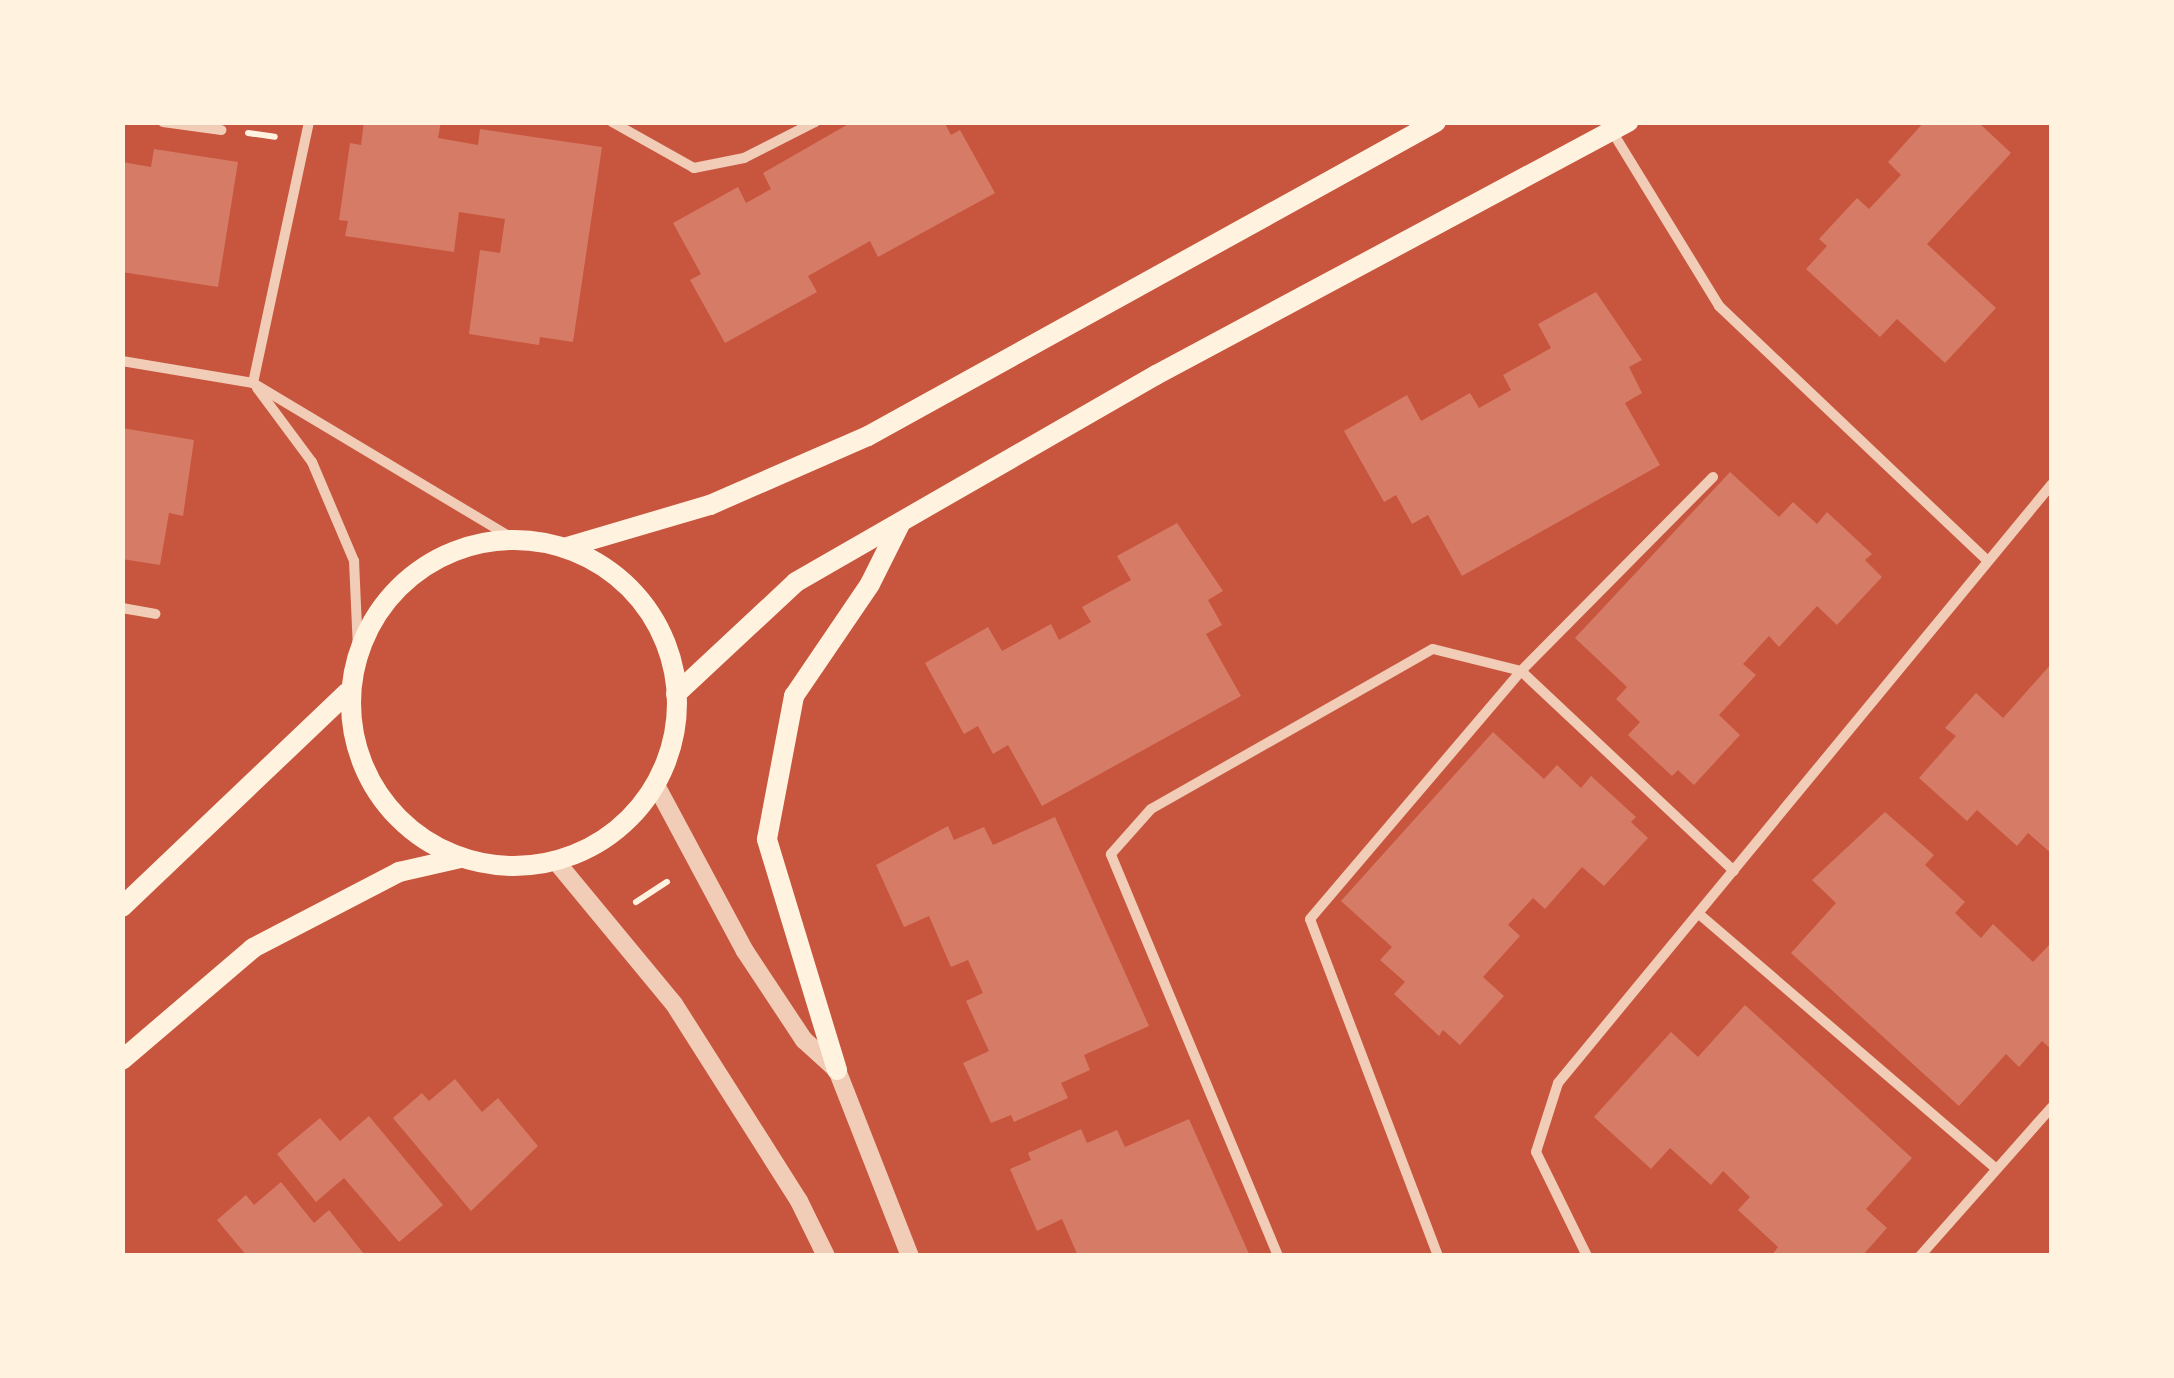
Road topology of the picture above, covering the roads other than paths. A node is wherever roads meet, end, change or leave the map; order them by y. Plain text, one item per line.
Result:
1 (163, 122) edge
2 (309, 122) edge
3 (612, 122) edge
4 (815, 122) edge
5 (1436, 122) edge
6 (1616, 126) edge
7 (222, 130) road end
8 (122, 361) edge
9 (253, 384) junction
10 (1714, 476) dead end
11 (2052, 484) edge
12 (901, 522) junction
13 (510, 537) junction
14 (567, 548) junction
15 (1985, 558) junction
16 (122, 608) edge
17 (155, 614) dead end
18 (358, 649) junction
19 (1521, 670) junction
20 (347, 693) junction
21 (676, 694) junction
22 (657, 786) junction
23 (460, 858) junction
24 (559, 865) junction
25 (1734, 871) junction
26 (122, 907) edge
27 (1699, 914) junction
28 (122, 1060) edge
29 (837, 1070) junction
30 (2052, 1107) edge
31 (1996, 1169) junction
32 (826, 1256) edge
33 (910, 1256) edge
34 (1278, 1256) edge
35 (1438, 1256) edge
36 (1588, 1256) edge
37 (1920, 1256) edge

1 - 7 street
2 - 9 street
3 - 4 street
5 - 14 main road
6 - 12 main road
6 - 15 street
8 - 9 street
9 - 13 street
9 - 18 street
10 - 19 street
11 - 15 street
12 - 21 main road
12 - 29 main road
13 - 14 main road
13 - 18 main road
14 - 21 main road
15 - 25 street
16 - 17 street
18 - 20 main road
19 - 25 street
19 - 34 street
19 - 35 street
20 - 23 main road
20 - 26 main road
21 - 22 main road
22 - 24 main road
22 - 29 street
23 - 24 main road
23 - 28 main road
24 - 32 street
25 - 27 street
27 - 31 street
27 - 36 street
29 - 33 street
30 - 31 street
31 - 37 street

